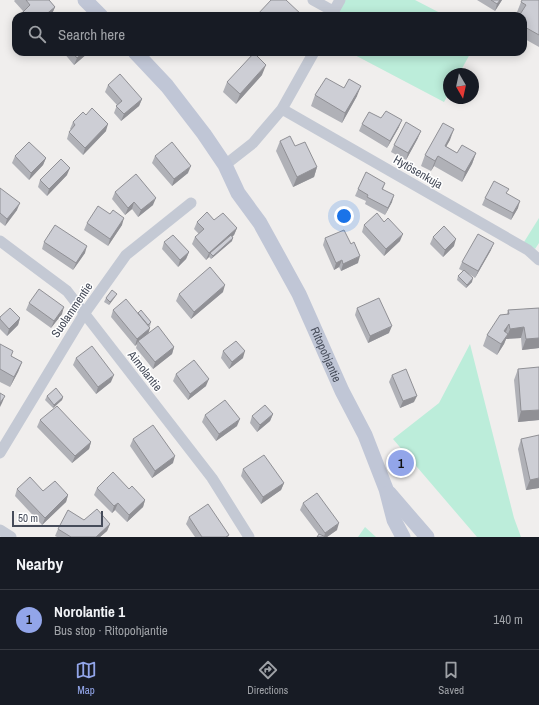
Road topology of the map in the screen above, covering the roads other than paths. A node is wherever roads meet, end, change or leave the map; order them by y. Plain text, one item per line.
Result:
1 (85, 0) edge
2 (313, 0) edge
3 (340, 0) edge
4 (97, 12) edge
5 (329, 12) edge
6 (333, 12) edge
7 (139, 56) edge
8 (312, 56) edge
9 (282, 109) junction
10 (225, 165) junction
11 (190, 202) dead end
12 (0, 241) edge
13 (539, 260) edge
14 (84, 314) junction
15 (0, 453) edge
16 (386, 489) junction
17 (0, 530) edge
18 (11, 537) edge
19 (249, 537) edge
20 (403, 537) edge
21 (427, 537) edge

1 - 4 main road
2 - 5 street
3 - 6 street
7 - 10 main road, Ritopohjantie
8 - 9 street
9 - 10 street
9 - 13 street, Hytösenkuja
10 - 16 main road, Ritopohjantie
11 - 14 street, Suolammentie
12 - 14 street, Aimolantie
14 - 15 street, Suolammentie
14 - 19 street, Aimolantie
16 - 20 main road, Ritopohjantie
16 - 21 main road, Ritopohjantie
17 - 18 street

